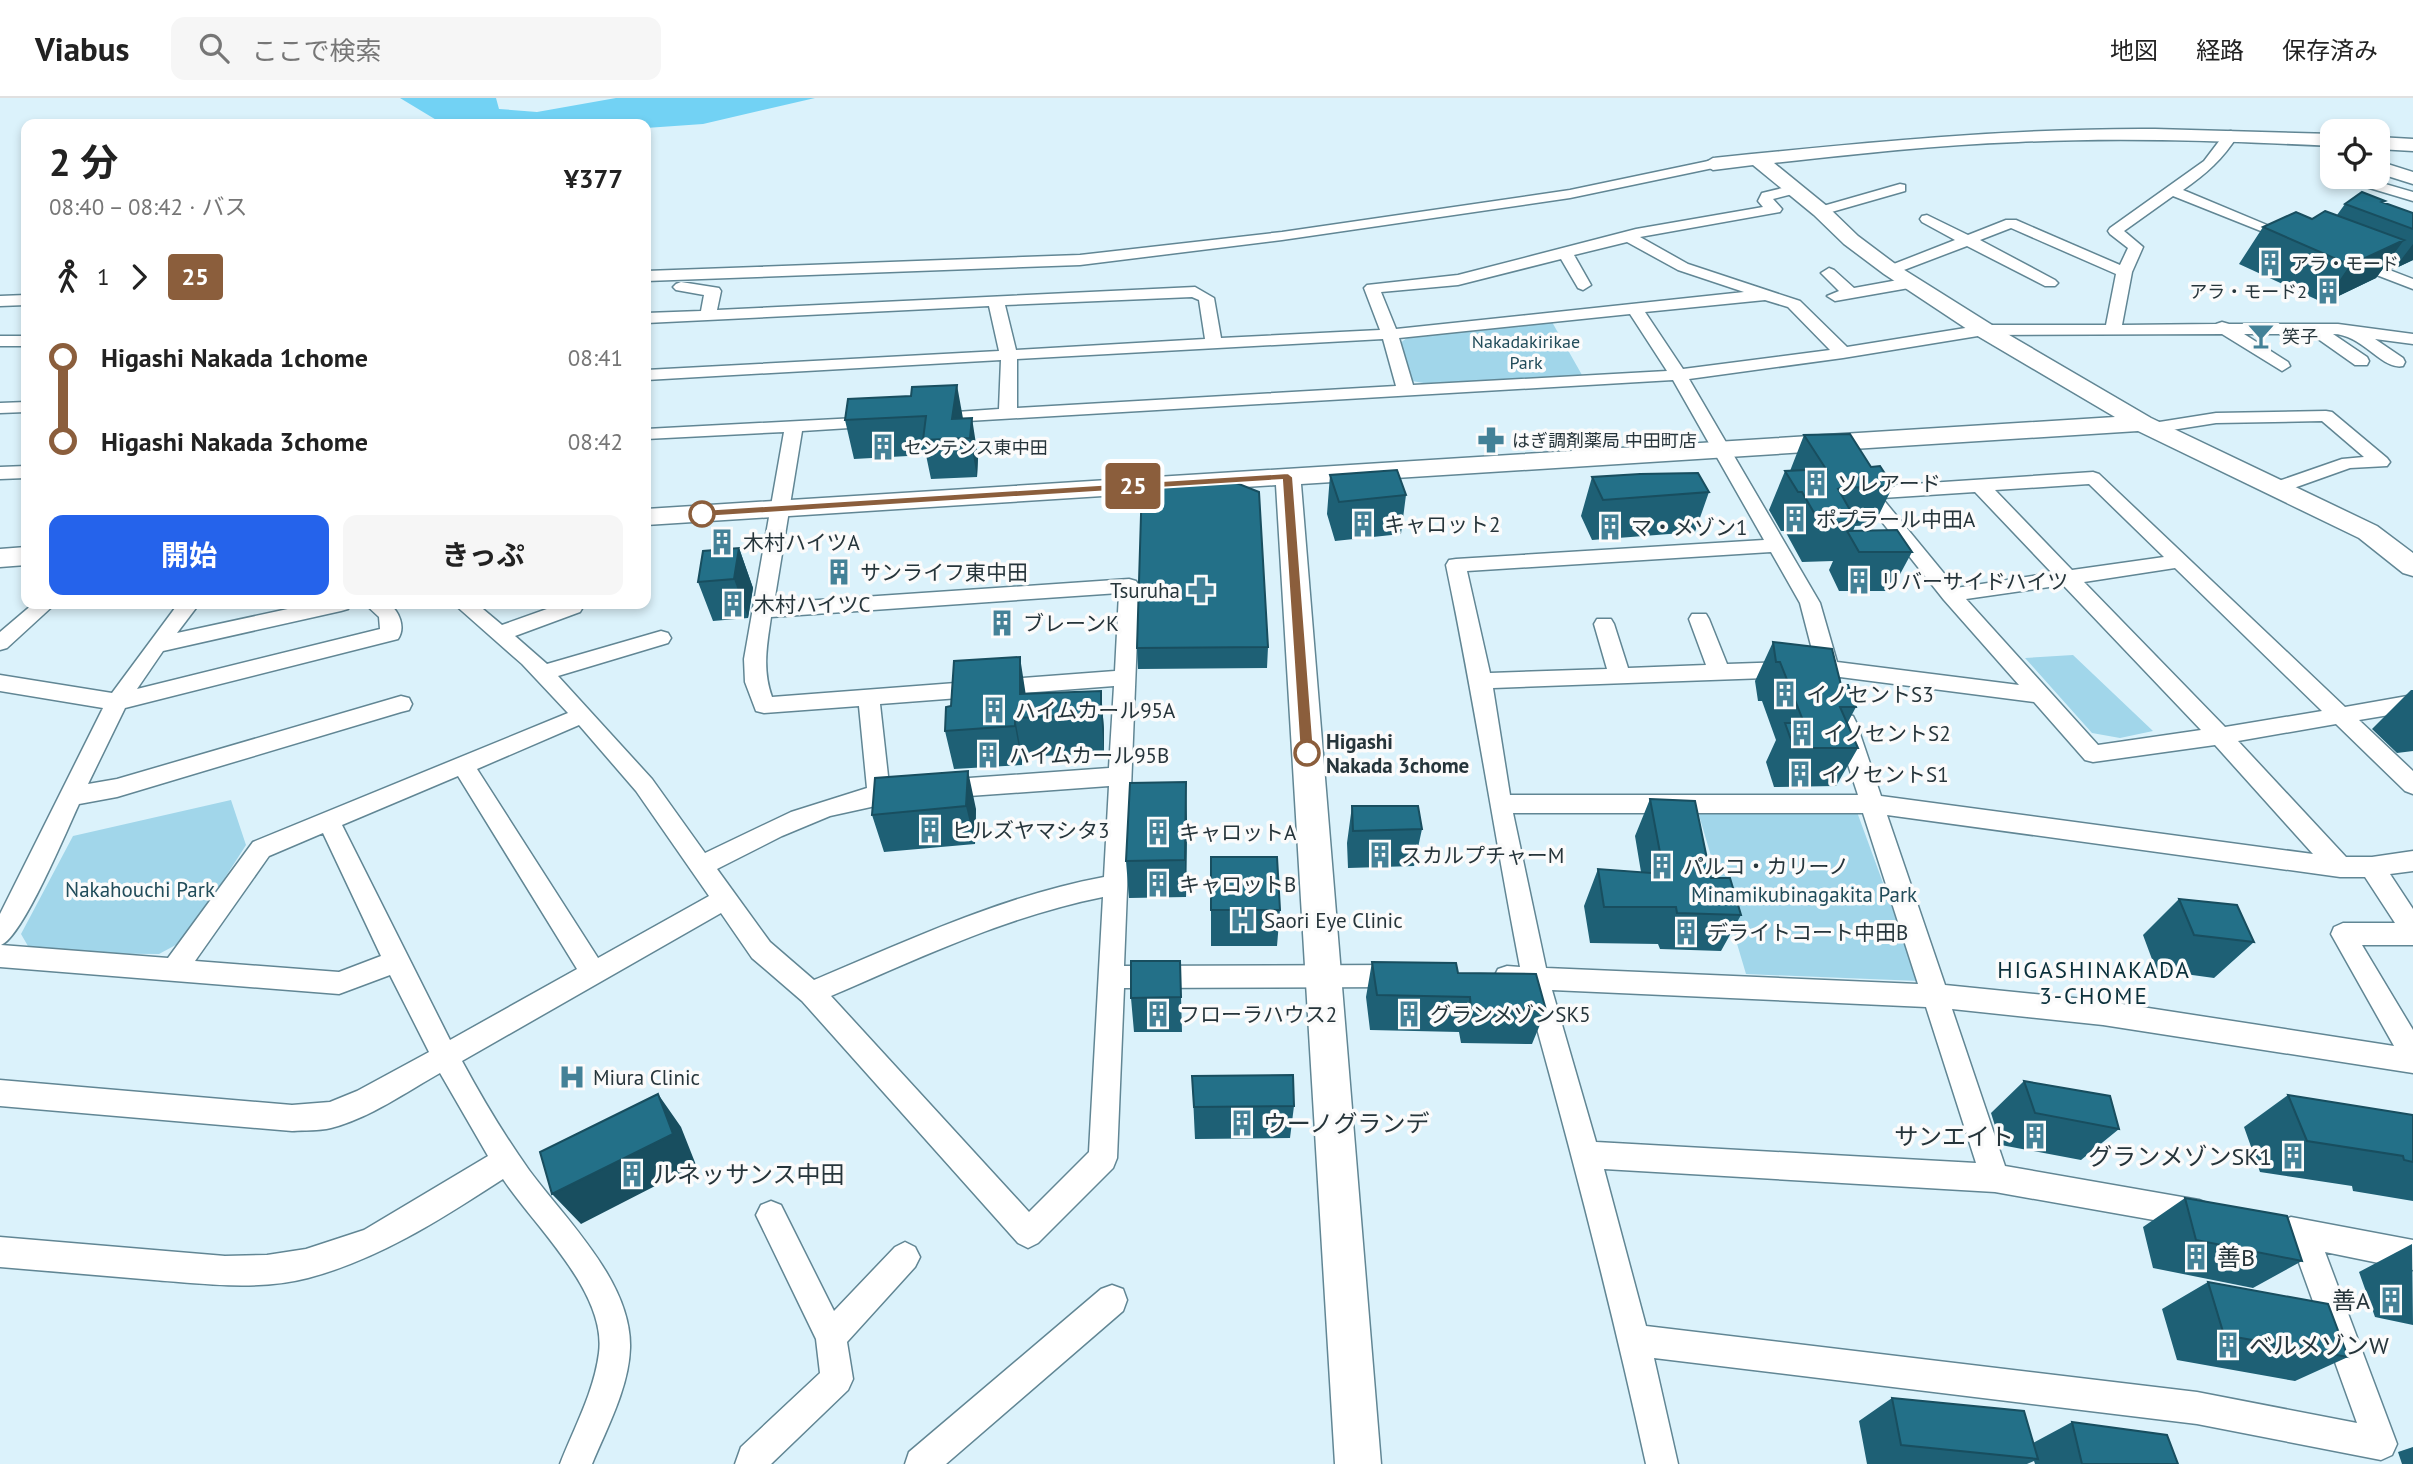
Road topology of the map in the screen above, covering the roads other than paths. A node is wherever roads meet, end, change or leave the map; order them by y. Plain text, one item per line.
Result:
1 (2231, 135) junction
2 (2302, 138) junction
3 (2320, 139) edge
4 (2390, 144) edge
5 (2413, 145) edge
6 (2320, 146) edge
7 (1757, 159) junction
8 (1713, 163) junction
9 (2390, 171) edge
10 (2413, 178) edge
11 (1900, 188) dead end
12 (1795, 189) junction
13 (2387, 189) edge
14 (2171, 190) junction
15 (2413, 197) edge
16 (1821, 211) junction
17 (1927, 219) dead end
18 (1629, 237) junction
19 (1969, 240) junction
20 (2302, 242) edge
21 (1566, 254) junction
22 (2337, 255) edge
23 (651, 269) edge
24 (2124, 272) junction
25 (1829, 273) dead end
26 (651, 276) edge
27 (1900, 276) junction
28 (2050, 283) dead end
29 (2413, 284) edge
30 (651, 285) edge
31 (1583, 285) dead end
32 (21, 293) edge
33 (0, 294) edge
34 (1843, 294) joint
35 (1765, 295) junction
36 (21, 300) edge
37 (0, 301) edge
38 (996, 301) junction
39 (1635, 309) junction
40 (708, 316) junction
41 (651, 318) edge
42 (2222, 327) junction
43 (2315, 328) junction
44 (2113, 329) junction
45 (1984, 330) junction
46 (2352, 330) junction
47 (1390, 334) junction
48 (2413, 339) edge
49 (0, 341) edge
50 (21, 341) edge
51 (1214, 343) junction
52 (1843, 353) junction
53 (1009, 356) junction
54 (2361, 361) dead end
55 (2397, 362) dead end
56 (2282, 366) dead end
57 (1678, 374) junction
58 (651, 375) edge
59 (1406, 392) junction
60 (21, 407) edge
61 (0, 408) edge
62 (1008, 414) junction
63 (914, 419) edge
64 (888, 421) edge
65 (794, 426) junction
66 (2147, 426) junction
67 (651, 435) edge
68 (1723, 451) junction
69 (21, 472) edge
70 (0, 473) edge
71 (1288, 477) junction
72 (1978, 484) junction
73 (2277, 488) junction
74 (780, 509) junction
75 (651, 517) edge
76 (1777, 545) junction
77 (21, 556) edge
78 (0, 558) edge
79 (2180, 561) junction
80 (2413, 567) edge
81 (2066, 578) junction
82 (1951, 595) junction
83 (39, 609) edge
84 (185, 609) edge
85 (318, 609) edge
86 (382, 609) edge
87 (470, 609) edge
88 (568, 609) edge
89 (763, 611) junction
90 (1699, 619) dead end
91 (1604, 624) dead end
92 (499, 634) junction
93 (661, 638) dead end
94 (0, 643) edge
95 (156, 645) junction
96 (1828, 668) junction
97 (1719, 672) junction
98 (543, 673) junction
99 (1620, 676) junction
100 (1125, 678) junction
101 (1480, 681) junction
102 (6, 684) edge
103 (2040, 695) junction
104 (869, 699) junction
105 (117, 702) junction
106 (2413, 703) edge
107 (0, 704) edge
108 (401, 704) dead end
109 (583, 715) junction
110 (2342, 715) junction
111 (2220, 736) junction
112 (464, 767) junction
113 (1120, 776) junction
114 (2413, 785) edge
115 (879, 793) junction
116 (72, 796) junction
117 (1500, 803) junction
118 (1872, 803) junction
119 (329, 822) junction
120 (2413, 861) edge
121 (701, 866) junction
122 (2340, 867) junction
123 (2372, 867) junction
124 (1116, 885) junction
125 (725, 899) junction
126 (2413, 932) edge
127 (0, 935) edge
128 (0, 956) edge
129 (397, 961) junction
130 (174, 970) junction
131 (593, 972) junction
132 (1323, 975) junction
133 (1426, 976) edge
134 (1480, 976) edge
135 (1112, 977) junction
136 (1535, 977) junction
137 (811, 993) junction
138 (1937, 996) junction
139 (445, 1055) junction
140 (2413, 1055) edge
141 (2413, 1061) edge
142 (0, 1093) edge
143 (1586, 1155) junction
144 (506, 1161) junction
145 (1995, 1178) junction
146 (771, 1215) dead end
147 (2222, 1219) edge
148 (2263, 1226) edge
149 (2303, 1233) junction
150 (0, 1252) edge
151 (2413, 1255) edge
152 (905, 1257) dead end
153 (1112, 1300) dead end
154 (831, 1337) junction
155 (1634, 1340) junction
156 (576, 1464) edge
157 (751, 1464) edge
158 (921, 1464) edge
159 (1359, 1464) edge
160 (1662, 1464) edge

1 - 2 street
1 - 7 street
1 - 14 street
2 - 3 street
2 - 6 street
4 - 5 street
7 - 8 street
7 - 12 street
8 - 23 street
8 - 26 street
9 - 10 street
11 - 16 street
12 - 16 street
12 - 18 street
13 - 15 street
14 - 20 street
14 - 24 street
16 - 27 street
17 - 19 street
18 - 21 street
18 - 35 street
19 - 24 street
19 - 27 street
19 - 28 street
21 - 31 street
21 - 47 street
22 - 29 street
24 - 44 street
25 - 34 street
27 - 34 street
27 - 45 street
30 - 40 street
32 - 33 street
35 - 39 street
35 - 52 street
36 - 37 street
38 - 40 street
38 - 51 street
38 - 53 street
39 - 47 street
39 - 57 street
40 - 41 street
42 - 43 street
42 - 44 street
42 - 56 street
43 - 46 street
43 - 54 street
44 - 45 street
45 - 52 street
45 - 66 street
46 - 48 street
46 - 55 street
47 - 51 street
47 - 59 street
49 - 50 street
51 - 53 street
52 - 57 street
53 - 58 street
53 - 62 street
57 - 59 street
57 - 68 street
59 - 62 street
60 - 61 street
62 - 63 street
64 - 65 street
65 - 67 street
65 - 74 street
66 - 68 street
66 - 73 street
66 - 73 street
68 - 71 street
68 - 76 street
69 - 70 street
71 - 74 street
71 - 132 street
72 - 79 street
72 - 81 street
72 - 82 street
73 - 80 street
74 - 75 street
74 - 89 street
76 - 96 street
76 - 101 street
77 - 78 street
79 - 81 street
79 - 110 street
81 - 82 street
81 - 111 street
82 - 103 street
83 - 94 street
84 - 95 street
85 - 95 street
86 - 105 street
87 - 92 street
88 - 92 street
89 - 100 street
89 - 104 street
90 - 97 street
91 - 99 street
92 - 98 street
93 - 98 street
95 - 105 street
96 - 97 street
96 - 103 street
96 - 118 street
97 - 99 street
98 - 109 street
99 - 101 street
100 - 104 street
100 - 113 street
101 - 117 street
102 - 105 street
102 - 107 street
103 - 111 street
104 - 115 street
105 - 116 street
106 - 110 street
108 - 116 street
109 - 112 street
109 - 121 street
110 - 111 street
110 - 114 street
111 - 122 street
112 - 119 street
112 - 131 street
113 - 115 street
113 - 124 street
115 - 121 street
116 - 127 street
117 - 118 street
117 - 136 street
118 - 122 street
118 - 138 street
119 - 129 street
119 - 130 street
120 - 123 street
121 - 125 street
122 - 123 street
123 - 126 street
124 - 135 street
124 - 137 street
125 - 131 street
125 - 137 street
126 - 140 street
128 - 130 street
129 - 130 street
129 - 139 street
131 - 139 street
132 - 133 street
132 - 135 street
132 - 159 street
134 - 136 street
135 - 137 street
136 - 138 street
136 - 143 street
138 - 141 street
138 - 145 street
139 - 142 street
139 - 144 street
143 - 145 street
143 - 155 street
144 - 150 street
144 - 156 street
145 - 147 street
146 - 154 street
148 - 149 street
149 - 151 street
149 - 155 street
152 - 154 street
153 - 158 street
154 - 157 street
155 - 160 street

